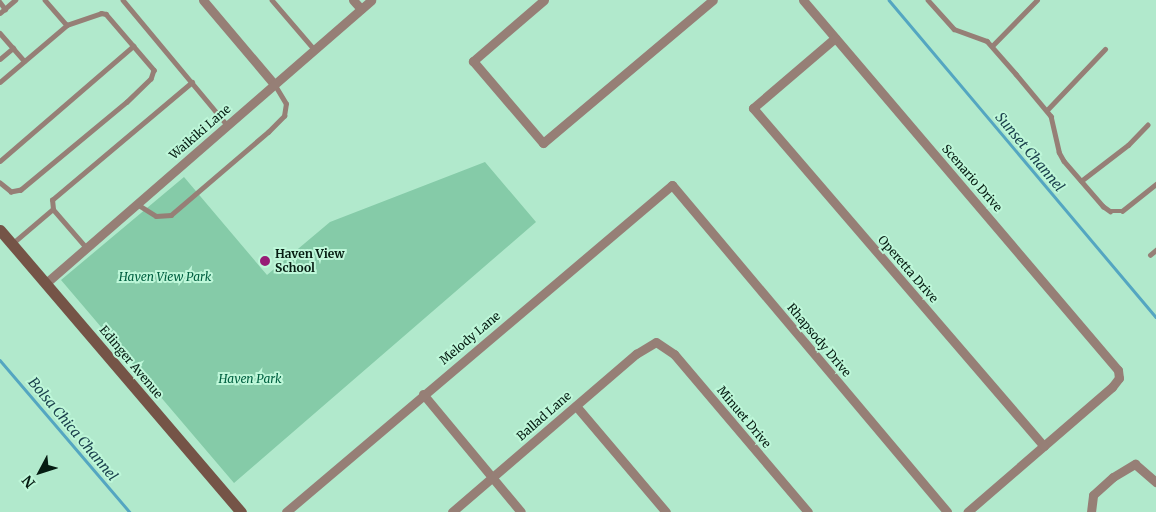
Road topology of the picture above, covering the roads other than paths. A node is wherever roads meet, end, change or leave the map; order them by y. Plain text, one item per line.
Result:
1 (45, 0) edge
2 (123, 0) edge
3 (203, 0) edge
4 (272, 0) edge
5 (353, 0) edge
6 (372, 0) edge
7 (544, 0) edge
8 (713, 0) edge
9 (803, 0) edge
10 (929, 0) edge
11 (1038, 0) edge
12 (12, 1) edge
13 (0, 2) edge
14 (5, 8) junction
15 (361, 9) junction
16 (0, 13) edge
17 (67, 25) junction
18 (0, 33) edge
19 (835, 38) junction
20 (133, 46) junction
21 (992, 46) junction
22 (13, 48) junction
23 (314, 49) junction
24 (1105, 50) dead end
25 (0, 59) edge
26 (24, 61) junction
27 (0, 82) edge
28 (192, 82) junction
29 (274, 84) junction
30 (1047, 110) junction
31 (227, 125) junction
32 (1147, 126) dead end
33 (0, 161) edge
34 (1081, 181) junction
35 (0, 183) edge
36 (1156, 184) edge
37 (672, 185) joint
38 (137, 204) junction
39 (53, 209) junction
40 (0, 230) edge
41 (12, 244) junction
42 (86, 248) junction
43 (1156, 250) edge
44 (1150, 255) dead end
45 (46, 283) junction
46 (656, 342) joint
47 (423, 394) junction
48 (576, 406) junction
49 (1044, 446) junction
50 (1152, 471) edge
51 (492, 477) junction
52 (1156, 482) edge
53 (241, 512) edge
54 (286, 512) edge
55 (452, 512) edge
56 (521, 512) edge
57 (666, 512) edge
58 (808, 512) edge
59 (947, 512) edge
60 (967, 512) edge
61 (1091, 512) edge

1 - 17 lane
2 - 28 lane
3 - 29 street
4 - 23 lane
5 - 15 street
6 - 15 street, Waikiki Lane
7 - 8 street
9 - 19 street, Scenario Drive
10 - 21 lane
11 - 21 lane
12 - 14 lane
13 - 14 lane
14 - 16 lane
15 - 23 street, Waikiki Lane
17 - 20 lane
17 - 26 lane
18 - 22 lane
19 - 49 street, Scenario Drive
19 - 49 street, Operetta Drive
20 - 33 lane
20 - 35 lane
21 - 30 lane
22 - 25 lane
22 - 26 lane
23 - 29 street, Waikiki Lane
24 - 30 lane
26 - 27 lane
28 - 31 lane
28 - 39 lane
29 - 31 street, Waikiki Lane
29 - 38 lane
30 - 34 lane
31 - 38 street, Waikiki Lane
32 - 34 lane
34 - 36 lane
37 - 47 street, Melody Lane
37 - 59 street, Rhapsody Drive
38 - 42 street, Waikiki Lane
39 - 41 lane
39 - 42 lane
40 - 41 main road, Edinger Avenue
41 - 45 main road, Edinger Avenue
42 - 45 street, Waikiki Lane
43 - 44 lane
45 - 53 main road, Edinger Avenue
46 - 48 street, Ballad Lane
46 - 58 street, Minuet Drive
47 - 51 street
47 - 54 street, Melody Lane
48 - 51 street, Ballad Lane
48 - 57 street
49 - 60 street
50 - 52 street
50 - 61 street
51 - 55 street, Ballad Lane
51 - 56 street

